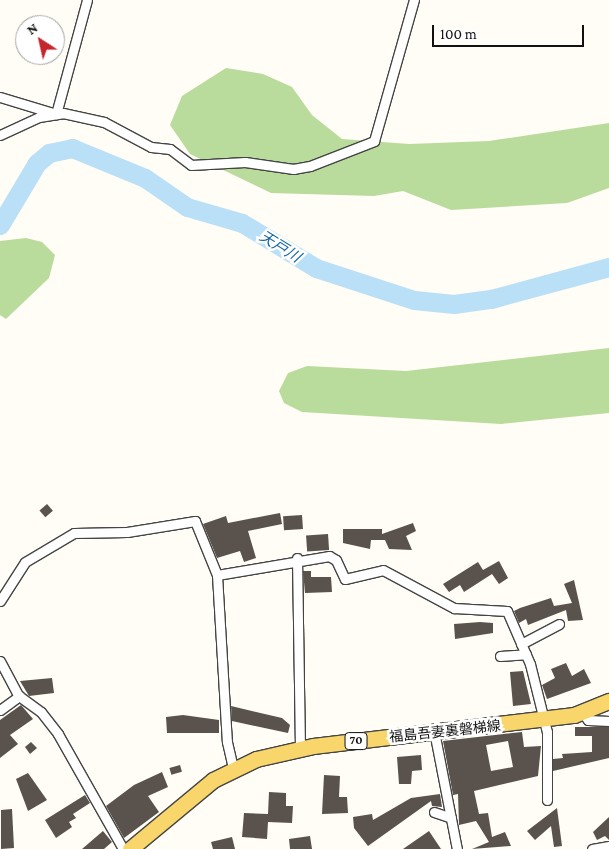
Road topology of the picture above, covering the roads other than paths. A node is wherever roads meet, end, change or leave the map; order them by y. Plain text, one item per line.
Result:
1 (87, 0) edge
2 (414, 0) edge
3 (0, 97) edge
4 (56, 114) junction
5 (0, 135) edge
6 (297, 558) junction
7 (217, 575) junction
8 (0, 601) edge
9 (559, 624) dead end
10 (522, 644) junction
11 (526, 654) junction
12 (500, 656) dead end
13 (0, 661) edge
14 (19, 696) junction
15 (609, 701) edge
16 (0, 710) edge
17 (582, 712) junction
18 (544, 720) junction
19 (609, 721) edge
20 (434, 731) junction
21 (300, 748) junction
22 (233, 768) junction
23 (547, 800) dead end
24 (434, 812) dead end
25 (451, 818) junction
26 (609, 846) edge
27 (123, 849) edge
28 (130, 849) edge
29 (457, 849) edge
30 (592, 849) edge

1 - 4 street
2 - 4 street
3 - 4 street
4 - 5 street
6 - 7 street
6 - 10 street
6 - 21 street
7 - 8 street
7 - 22 street
9 - 10 street
10 - 11 street
11 - 12 street
11 - 18 street
13 - 14 street
14 - 16 street
14 - 27 street
15 - 17 main road, 福島吾妻裏磐梯線 / 70
17 - 18 main road, 福島吾妻裏磐梯線 / 70
17 - 19 street
18 - 20 main road, 福島吾妻裏磐梯線 / 70
18 - 23 street
20 - 21 main road, 福島吾妻裏磐梯線 / 70
20 - 25 street
21 - 22 main road, 福島吾妻裏磐梯線 / 70
22 - 28 main road, 福島吾妻裏磐梯線 / 70
24 - 25 street
25 - 29 street
26 - 30 street

